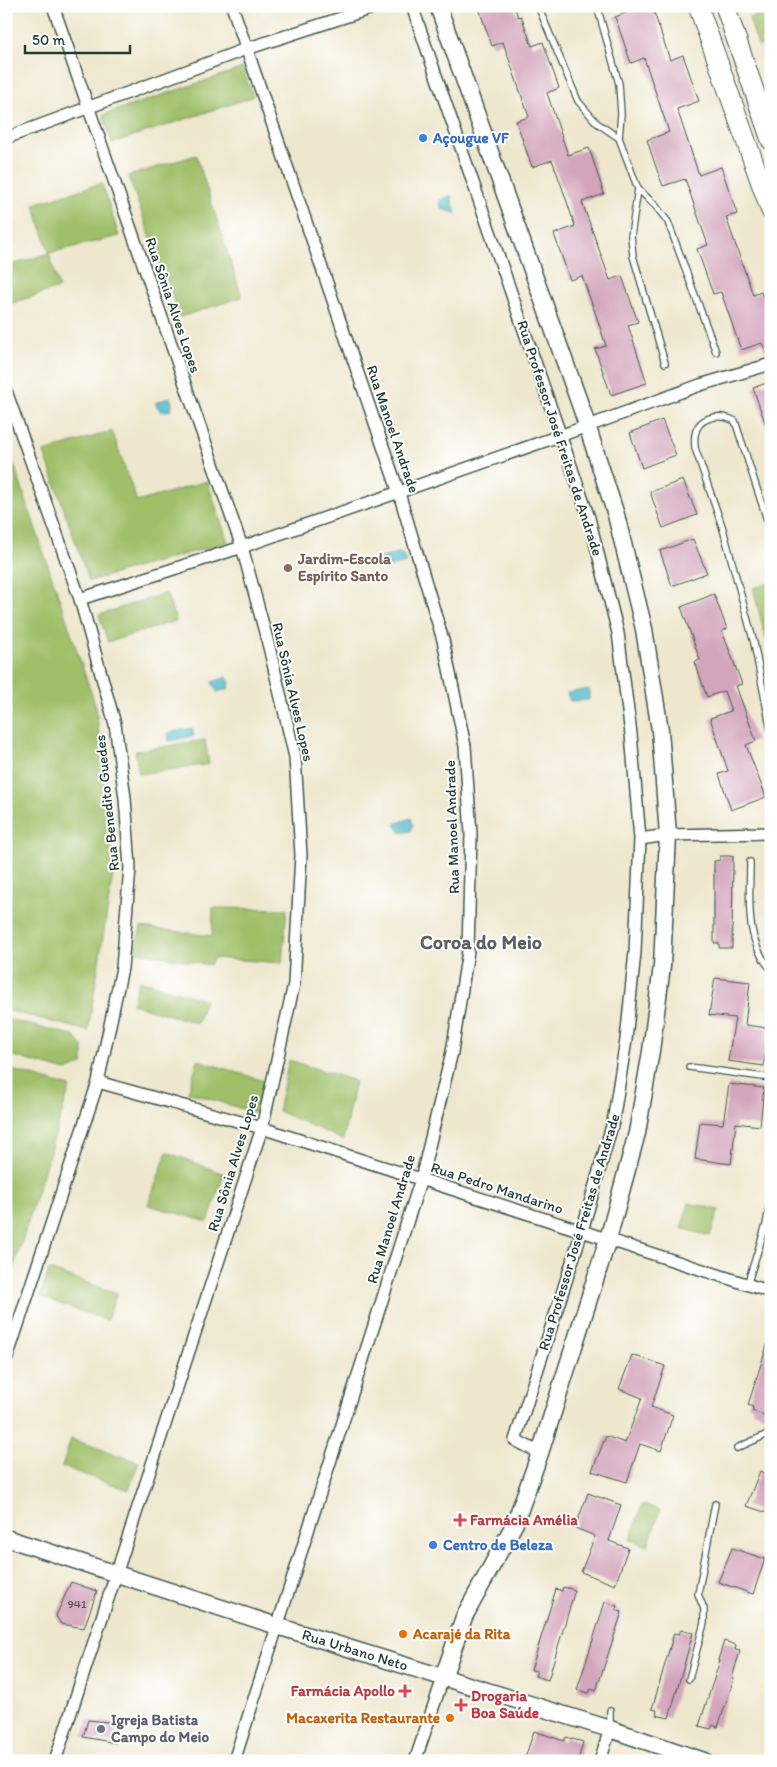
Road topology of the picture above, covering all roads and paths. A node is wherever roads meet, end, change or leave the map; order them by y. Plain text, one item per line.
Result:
1 (53, 6) edge
2 (232, 6) edge
3 (378, 6) edge
4 (412, 6) edge
5 (438, 6) edge
6 (538, 6) edge
7 (597, 6) edge
8 (698, 6) edge
9 (725, 6) edge
10 (246, 50) junction
11 (748, 75) junction
12 (724, 80) junction
13 (88, 107) junction
14 (6, 138) edge
15 (619, 138) junction
16 (771, 140) edge
17 (638, 189) junction
18 (771, 211) edge
19 (716, 352) dead end
20 (665, 363) dead end
21 (771, 364) edge
22 (6, 391) edge
23 (587, 426) junction
24 (561, 435) junction
25 (399, 493) junction
26 (771, 532) edge
27 (242, 548) junction
28 (80, 599) junction
29 (771, 731) edge
30 (771, 834) edge
31 (668, 836) junction
32 (640, 839) junction
33 (750, 862) dead end
34 (771, 969) edge
35 (689, 1067) dead end
36 (771, 1078) edge
37 (98, 1082) junction
38 (262, 1128) junction
39 (421, 1179) junction
40 (771, 1197) edge
41 (768, 1223) edge
42 (582, 1231) junction
43 (608, 1239) junction
44 (747, 1285) junction
45 (771, 1292) edge
46 (6, 1361) edge
47 (771, 1432) edge
48 (737, 1448) dead end
49 (540, 1453) junction
50 (715, 1504) dead end
51 (6, 1538) edge
52 (116, 1573) junction
53 (277, 1626) junction
54 (443, 1678) junction
55 (689, 1679) dead end
56 (610, 1711) dead end
57 (610, 1729) junction
58 (55, 1761) edge
59 (234, 1761) edge
60 (415, 1761) edge
61 (600, 1761) edge
62 (704, 1761) edge

1 - 13 street, Rua Sônia Alves Lopes
2 - 10 street, Rua Manoel Andrade
3 - 10 street
4 - 24 street, Rua Professor José Freitas de Andrade
5 - 23 street, Rua Professor José Freitas de Andrade
6 - 15 lane
7 - 15 lane
8 - 12 main road
9 - 11 main road
10 - 13 street
10 - 25 street, Rua Manoel Andrade
11 - 12 main road
11 - 16 main road
12 - 18 main road
13 - 14 street
13 - 27 street, Rua Sônia Alves Lopes
15 - 17 lane
17 - 19 lane
17 - 20 lane
21 - 23 street
22 - 28 street, Rua Benedito Guedes
23 - 24 street
23 - 31 street, Rua Professor José Freitas de Andrade
24 - 25 street
24 - 32 street, Rua Professor José Freitas de Andrade
25 - 27 street
25 - 39 street, Rua Manoel Andrade
26 - 29 lane
27 - 28 street
27 - 38 street, Rua Sônia Alves Lopes
28 - 37 street, Rua Benedito Guedes
30 - 31 street
31 - 32 street
31 - 43 street, Rua Professor José Freitas de Andrade
32 - 42 street, Rua Professor José Freitas de Andrade
33 - 34 lane
35 - 36 lane
37 - 38 street, Rua Pedro Mandarino
37 - 46 street, Rua Benedito Guedes
38 - 39 street, Rua Pedro Mandarino
38 - 52 street, Rua Sônia Alves Lopes
39 - 42 street, Rua Pedro Mandarino
39 - 53 street, Rua Manoel Andrade
40 - 41 lane
41 - 44 lane
42 - 43 street, Rua Pedro Mandarino
42 - 49 street, Rua Professor José Freitas de Andrade
43 - 44 street, Rua Pedro Mandarino
43 - 49 street, Rua Professor José Freitas de Andrade
44 - 45 street, Rua Pedro Mandarino
47 - 48 lane
49 - 54 street, Rua Professor José Freitas de Andrade
50 - 55 lane
51 - 52 street, Rua Urbano Neto
52 - 53 street, Rua Urbano Neto
52 - 58 street, Rua Sônia Alves Lopes
53 - 54 street, Rua Urbano Neto
53 - 59 street, Rua Manoel Andrade
54 - 57 street, Rua Urbano Neto
54 - 60 street
56 - 57 lane
57 - 61 street
57 - 62 street, Rua Urbano Neto

